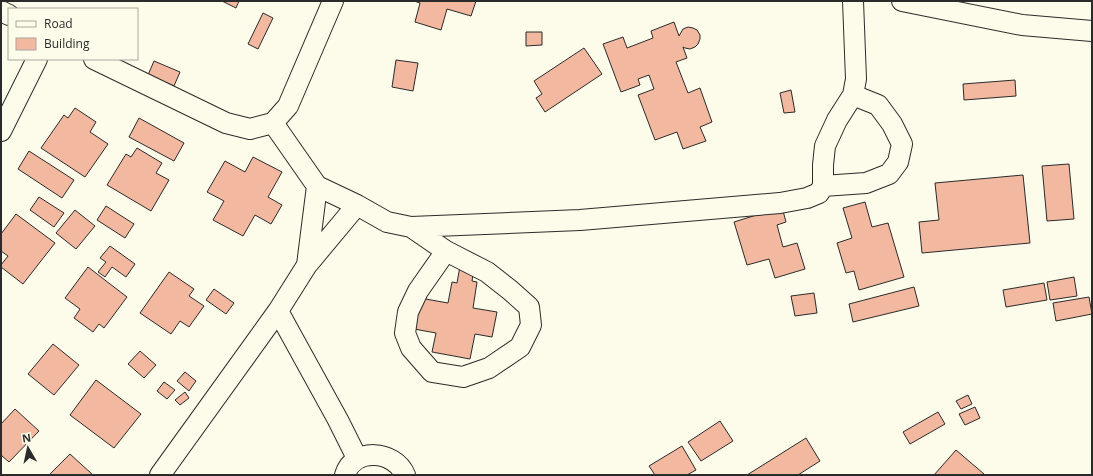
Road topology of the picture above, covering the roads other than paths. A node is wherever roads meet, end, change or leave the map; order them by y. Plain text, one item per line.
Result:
1 (333, 1) edge
2 (853, 1) edge
3 (902, 1) edge
4 (957, 7) edge
5 (1092, 31) edge
6 (36, 60) edge
7 (96, 60) edge
8 (853, 95) junction
9 (273, 123) junction
10 (1, 131) edge
11 (317, 186) junction
12 (823, 186) junction
13 (357, 204) junction
14 (411, 226) junction
15 (446, 251) junction
16 (307, 264) junction
17 (278, 311) junction
18 (357, 458) junction
19 (160, 475) edge
20 (345, 475) edge
21 (405, 475) edge

1 - 9 street
2 - 8 street
3 - 4 street
4 - 5 street
6 - 10 street
7 - 9 street
8 - 12 street
8 - 12 street
9 - 11 street
11 - 13 street
11 - 16 street
12 - 14 street
13 - 14 street
13 - 16 street
14 - 15 street
15 - 15 street
16 - 17 street
17 - 18 street
17 - 19 street
18 - 20 street
18 - 21 street

